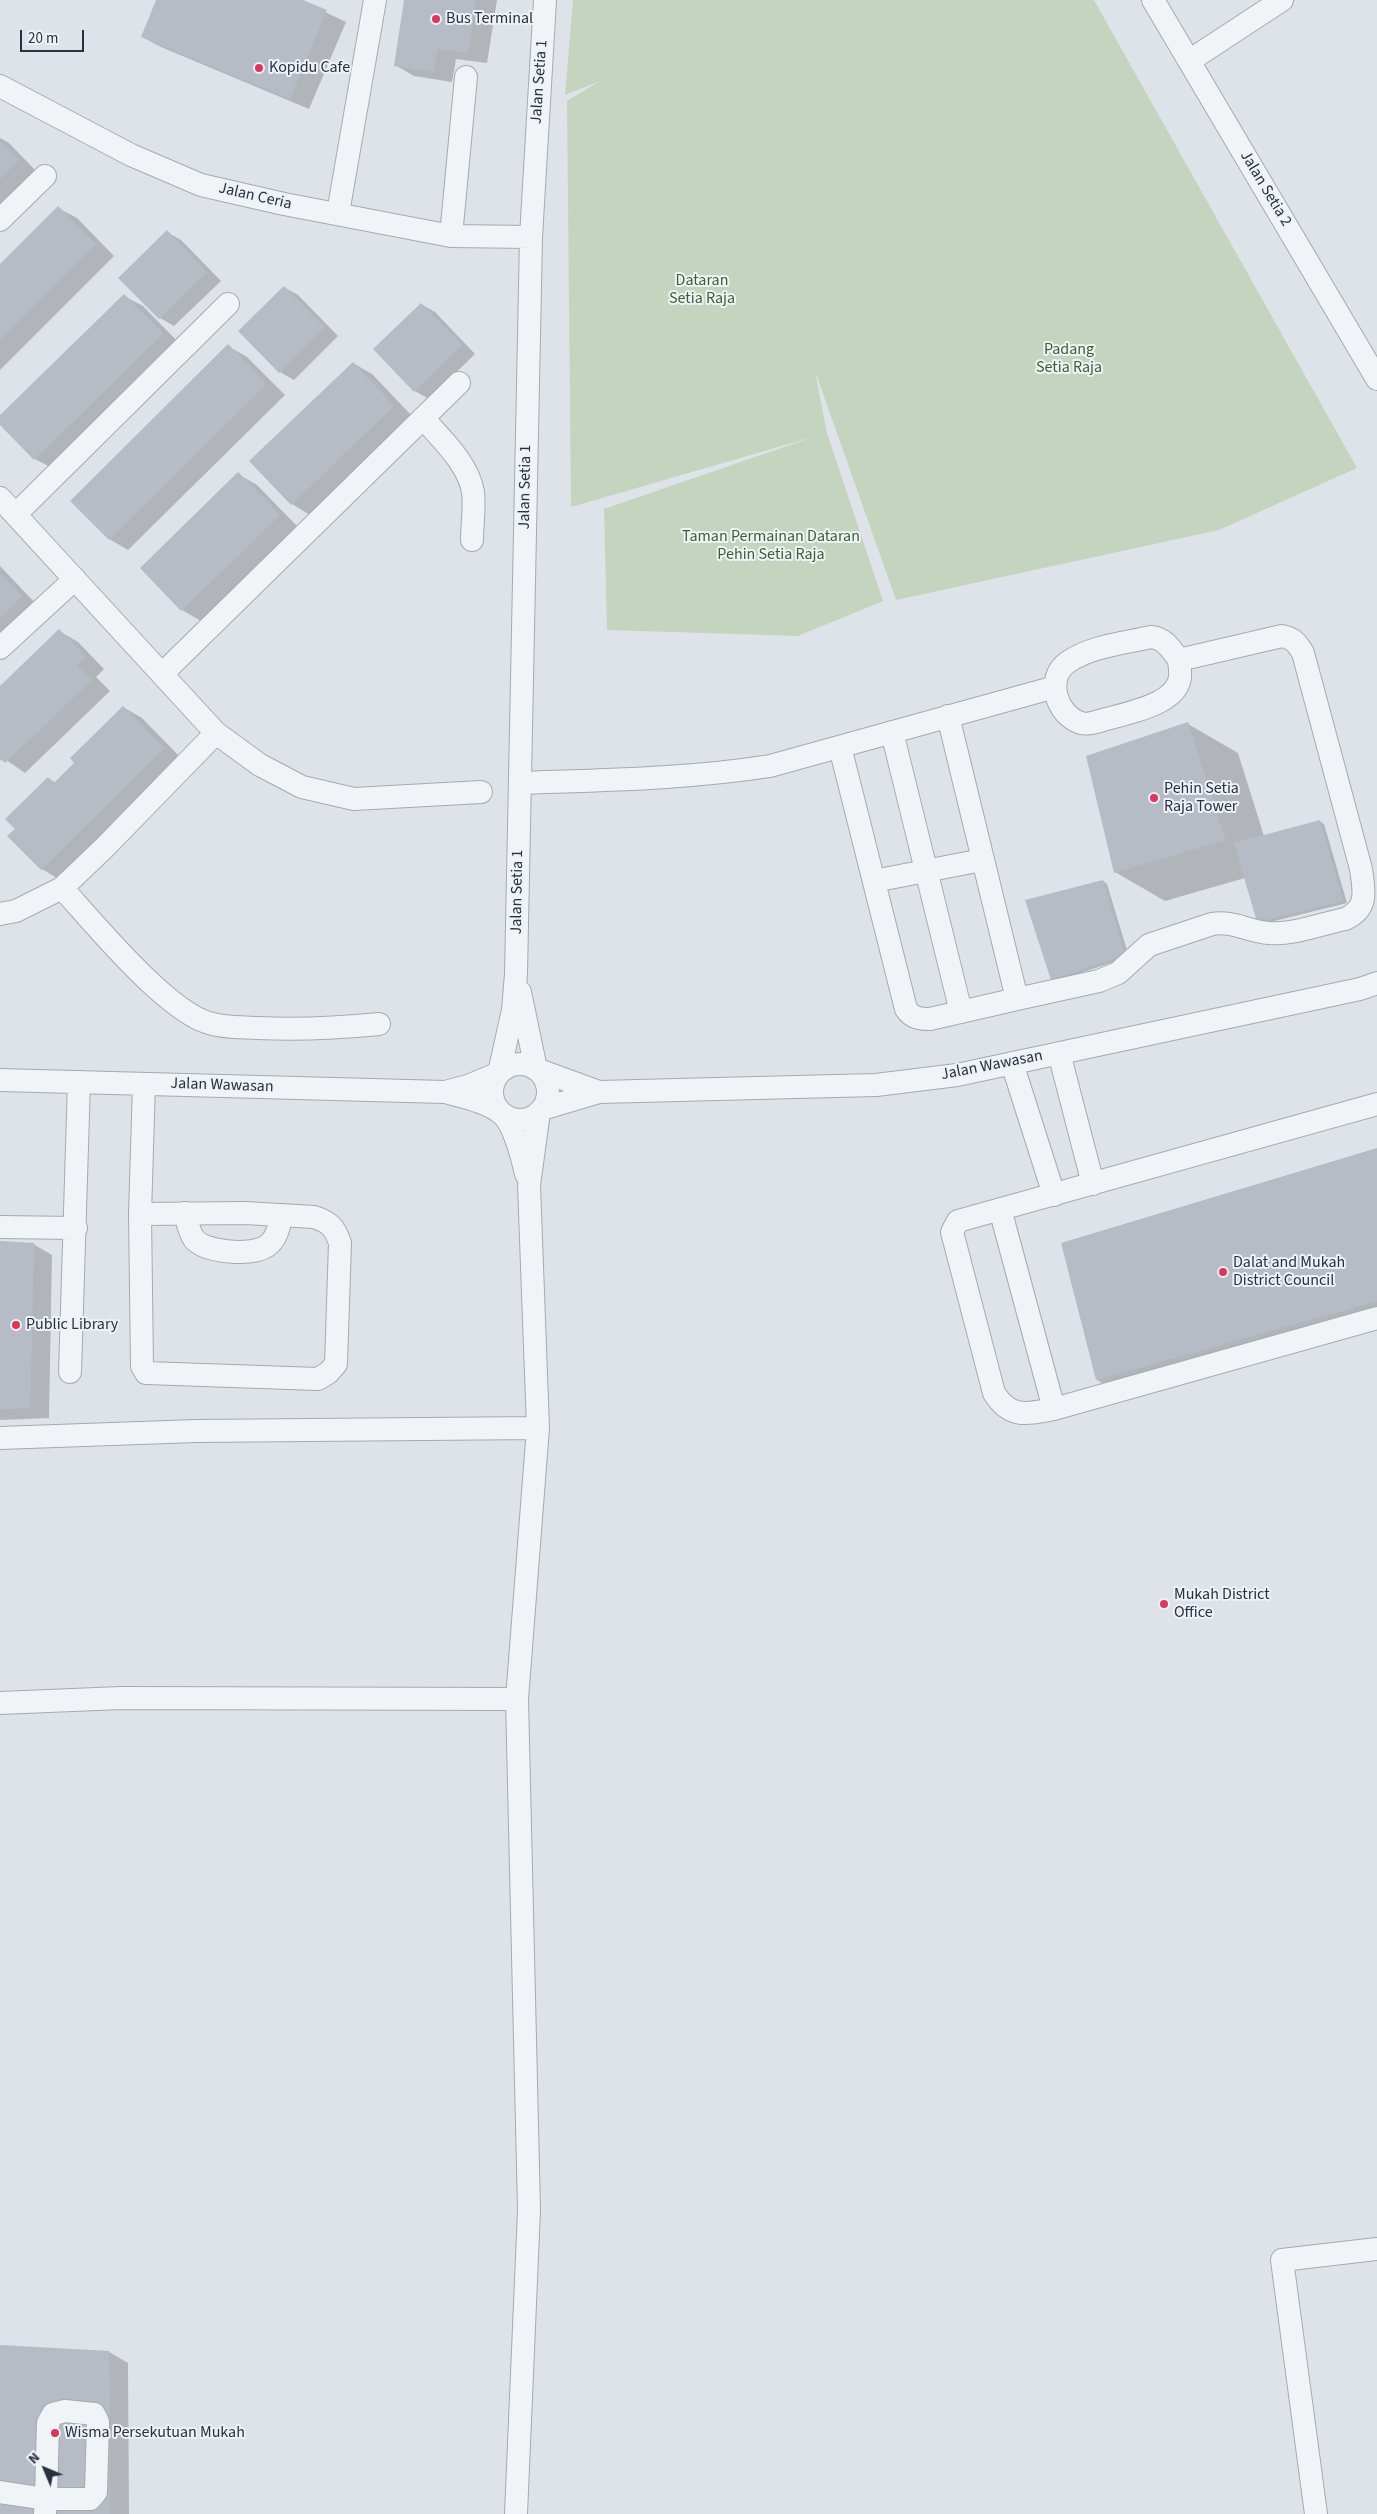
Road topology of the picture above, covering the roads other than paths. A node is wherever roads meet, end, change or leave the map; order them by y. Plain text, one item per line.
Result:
1 (375, 0) edge
2 (545, 0) edge
3 (1153, 0) edge
4 (1282, 0) edge
5 (1189, 62) junction
6 (466, 77) dead end
7 (0, 86) edge
8 (45, 176) dead end
9 (338, 213) junction
10 (0, 220) edge
11 (451, 236) junction
12 (530, 238) junction
13 (228, 304) dead end
14 (1377, 379) edge
15 (459, 383) dead end
16 (423, 418) junction
17 (0, 498) edge
18 (16, 514) junction
19 (472, 540) dead end
20 (75, 579) junction
21 (0, 648) edge
22 (1179, 660) junction
23 (163, 673) junction
24 (1055, 687) junction
25 (948, 716) junction
26 (892, 732) junction
27 (216, 733) junction
28 (840, 748) junction
29 (520, 783) junction
30 (481, 792) dead end
31 (982, 860) junction
32 (926, 871) junction
33 (874, 881) junction
34 (62, 888) junction
35 (0, 914) edge
36 (516, 974) junction
37 (1377, 983) edge
38 (1017, 999) junction
39 (961, 1012) junction
40 (379, 1024) dead end
41 (1059, 1053) junction
42 (1012, 1063) junction
43 (536, 1069) junction
44 (498, 1073) junction
45 (0, 1080) edge
46 (79, 1082) junction
47 (144, 1084) junction
48 (445, 1092) junction
49 (599, 1092) junction
50 (1377, 1104) edge
51 (540, 1110) junction
52 (504, 1116) junction
53 (1093, 1184) junction
54 (529, 1185) junction
55 (1054, 1195) junction
56 (1000, 1209) junction
57 (185, 1213) junction
58 (140, 1214) junction
59 (282, 1215) junction
60 (0, 1227) edge
61 (76, 1228) junction
62 (1377, 1318) edge
63 (70, 1372) dead end
64 (1054, 1409) junction
65 (538, 1428) junction
66 (0, 1438) edge
67 (518, 1699) junction
68 (0, 1703) edge
69 (1377, 2249) edge
70 (0, 2492) edge
71 (46, 2506) edge
72 (516, 2514) edge
73 (1316, 2514) edge

1 - 9 street
2 - 12 street, Jalan Setia 1
3 - 5 street, Jalan Setia 2
4 - 5 street
5 - 14 street, Jalan Setia 2
6 - 11 street
7 - 9 street, Jalan Ceria
8 - 10 street
9 - 11 street, Jalan Ceria
11 - 12 street, Jalan Ceria
12 - 29 street, Jalan Setia 1
13 - 18 street
15 - 16 street
16 - 19 street
16 - 23 street
17 - 18 street
18 - 20 street
20 - 21 street
20 - 23 street
22 - 24 street
22 - 24 street
22 - 38 street
23 - 27 street
24 - 25 street
25 - 26 street
25 - 31 street
26 - 28 street
26 - 32 street
27 - 30 street
27 - 34 street
28 - 29 street
28 - 33 street
29 - 36 street, Jalan Setia 1
31 - 32 street
31 - 38 street
32 - 33 street
32 - 39 street
33 - 39 street
34 - 35 street
34 - 40 street
36 - 43 street, Jalan Setia 1
36 - 44 street, Jalan Setia 1
37 - 41 street, Jalan Wawasan
38 - 39 street
41 - 42 street, Jalan Wawasan
41 - 53 street
42 - 49 street, Jalan Wawasan
42 - 55 street
43 - 44 street
43 - 49 street, Jalan Wawasan
43 - 51 street
44 - 48 street, Jalan Wawasan
44 - 52 street
45 - 46 street, Jalan Wawasan
46 - 47 street, Jalan Wawasan
46 - 61 street
47 - 48 street, Jalan Wawasan
47 - 58 street
48 - 52 street, Jalan Wawasan
49 - 51 street, Jalan Wawasan
50 - 53 street
51 - 52 street
51 - 54 street
52 - 54 street
53 - 55 street
54 - 65 street
55 - 56 street
56 - 64 street
56 - 64 street
57 - 58 street
57 - 59 street
57 - 59 street
58 - 59 street
60 - 61 street
61 - 63 street
62 - 64 street
65 - 66 street
65 - 67 street
67 - 68 street
67 - 72 street
69 - 73 street
70 - 71 street

